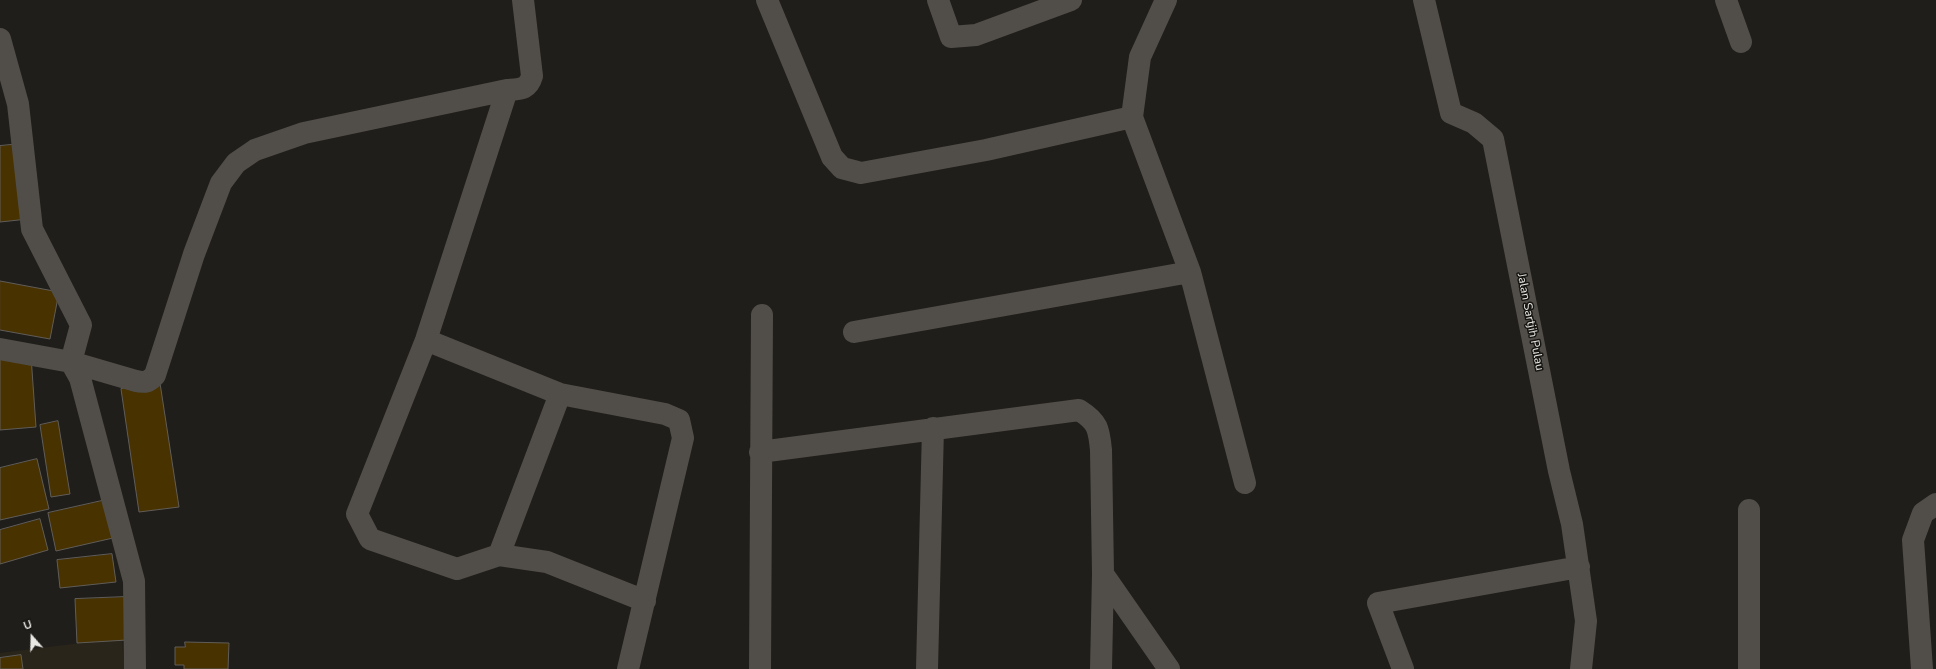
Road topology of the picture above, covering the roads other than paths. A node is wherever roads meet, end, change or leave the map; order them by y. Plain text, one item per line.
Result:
1 (523, 0) edge
2 (767, 0) edge
3 (938, 0) edge
4 (1071, 0) edge
5 (1166, 0) edge
6 (1424, 0) edge
7 (1726, 0) edge
8 (0, 39) edge
9 (1741, 42) dead end
10 (507, 90) junction
11 (1132, 117) junction
12 (1190, 272) junction
13 (762, 315) dead end
14 (854, 332) dead end
15 (426, 340) junction
16 (0, 348) edge
17 (71, 362) junction
18 (560, 394) junction
19 (933, 428) junction
20 (760, 452) junction
21 (1245, 483) dead end
22 (1936, 504) edge
23 (1750, 510) dead end
24 (499, 555) junction
25 (1579, 567) junction
26 (1102, 574) junction
27 (644, 601) junction
28 (136, 669) edge
29 (628, 669) edge
30 (760, 669) edge
31 (927, 669) edge
32 (1101, 669) edge
33 (1169, 669) edge
34 (1402, 669) edge
35 (1581, 669) edge
36 (1749, 669) edge
37 (1922, 669) edge

1 - 10 street
2 - 11 street
3 - 4 street
5 - 11 street
6 - 25 street, Jalan Sartjih Pulau
7 - 9 street
8 - 17 street
10 - 15 street
10 - 17 street
11 - 12 street
12 - 14 street
12 - 21 street
13 - 20 street
15 - 18 street
15 - 24 street
16 - 17 street
17 - 28 street
18 - 24 street
18 - 27 street
19 - 20 street
19 - 26 street
19 - 31 street
20 - 30 street
22 - 37 street
23 - 36 street
24 - 27 street
25 - 34 street
25 - 35 street, Jalan Sartjih Pulau
26 - 32 street
26 - 33 street
27 - 29 street

